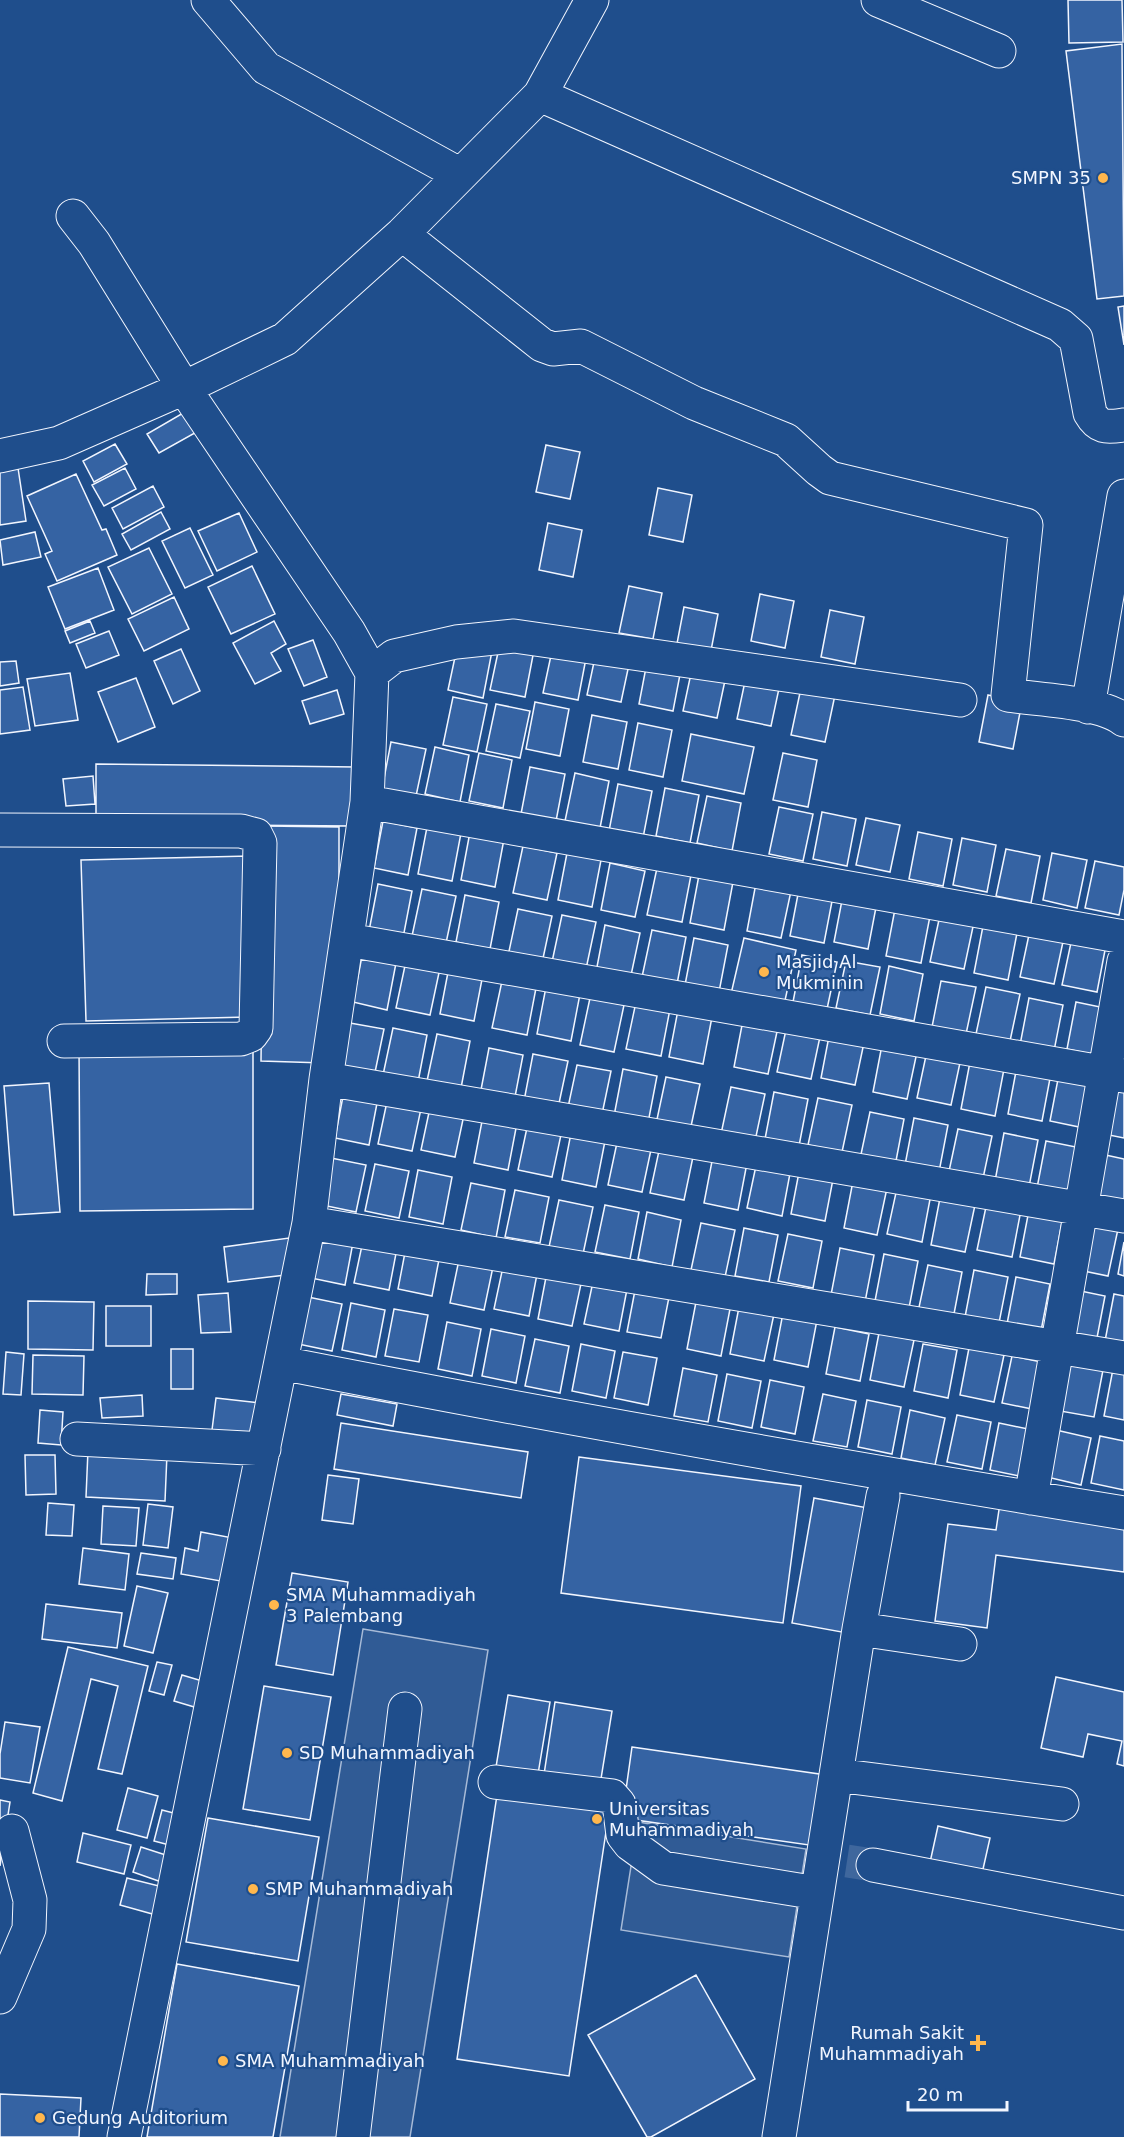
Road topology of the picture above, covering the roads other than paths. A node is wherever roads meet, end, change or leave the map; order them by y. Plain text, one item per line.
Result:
1 (208, 0) edge
2 (592, 0) edge
3 (878, 0) edge
4 (999, 51) dead end
5 (540, 95) junction
6 (459, 174) junction
7 (73, 216) dead end
8 (402, 234) junction
9 (184, 388) junction
10 (1124, 425) edge
11 (0, 456) edge
12 (1124, 496) edge
13 (372, 673) junction
14 (960, 700) dead end
15 (1088, 707) junction
16 (1124, 720) edge
17 (367, 802) junction
18 (0, 830) edge
19 (1124, 937) edge
20 (348, 940) junction
21 (1124, 961) edge
22 (64, 1041) dead end
23 (1115, 1075) edge
24 (326, 1079) junction
25 (1080, 1209) junction
26 (1124, 1216) edge
27 (309, 1223) junction
28 (1059, 1347) junction
29 (1124, 1358) edge
30 (281, 1364) junction
31 (77, 1439) dead end
32 (264, 1449) junction
33 (883, 1496) dead end
34 (1031, 1498) junction
35 (1124, 1513) edge
36 (859, 1629) junction
37 (960, 1644) dead end
38 (405, 1709) dead end
39 (836, 1775) junction
40 (495, 1782) dead end
41 (1062, 1804) dead end
42 (12, 1831) dead end
43 (848, 1861) junction
44 (817, 1893) junction
45 (1124, 1913) edge
46 (0, 1997) edge
47 (124, 2137) edge
48 (353, 2137) edge
49 (779, 2137) edge

1 - 6 street
2 - 5 street
3 - 4 street
5 - 6 street
5 - 10 street
6 - 8 street
7 - 9 street
8 - 9 street
8 - 15 street
9 - 11 street
9 - 13 street
12 - 15 street
13 - 14 street
13 - 17 street
15 - 16 street
17 - 19 street
17 - 20 street
18 - 22 street
20 - 23 street
20 - 24 street
21 - 23 street
23 - 25 street
24 - 25 street
24 - 27 street
25 - 26 street
25 - 28 street
27 - 28 street
27 - 30 street
28 - 29 street
28 - 34 street
30 - 32 street
30 - 34 street
31 - 32 street
32 - 47 street
33 - 36 street
34 - 35 street
36 - 37 street
36 - 39 street
38 - 48 street
39 - 41 street
39 - 43 street
40 - 44 street
42 - 46 street
43 - 44 street
43 - 45 street
44 - 49 street

